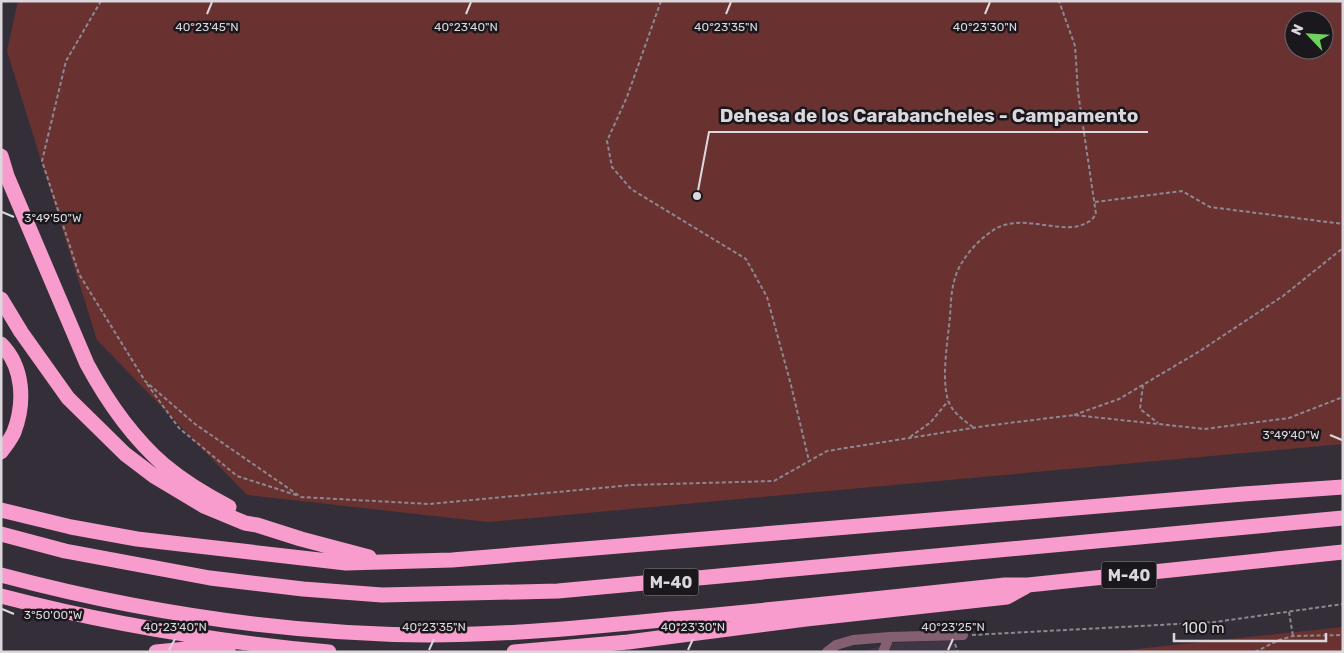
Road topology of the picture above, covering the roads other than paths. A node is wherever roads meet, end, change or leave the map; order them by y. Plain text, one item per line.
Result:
1 (1, 156) edge
2 (1, 299) edge
3 (1, 344) edge
4 (1, 452) edge
5 (1343, 487) edge
6 (1, 510) edge
7 (1343, 518) edge
8 (258, 525) junction
9 (1, 534) edge
10 (1343, 552) edge
11 (387, 561) junction
12 (1, 575) edge
13 (1028, 585) junction
14 (1, 596) edge
15 (965, 635) road end
16 (889, 637) junction
17 (284, 648) junction
18 (156, 652) edge
19 (329, 652) edge
20 (514, 652) edge
21 (827, 652) edge
22 (883, 652) edge

1 - 8 highway
2 - 8 highway
3 - 4 highway
5 - 11 highway
6 - 11 highway
7 - 9 highway, M-40
8 - 11 highway
10 - 13 highway, M-40
12 - 13 highway, M-40
13 - 20 highway
14 - 17 highway
15 - 16 street
16 - 21 street
16 - 22 street
17 - 18 highway
17 - 19 highway

